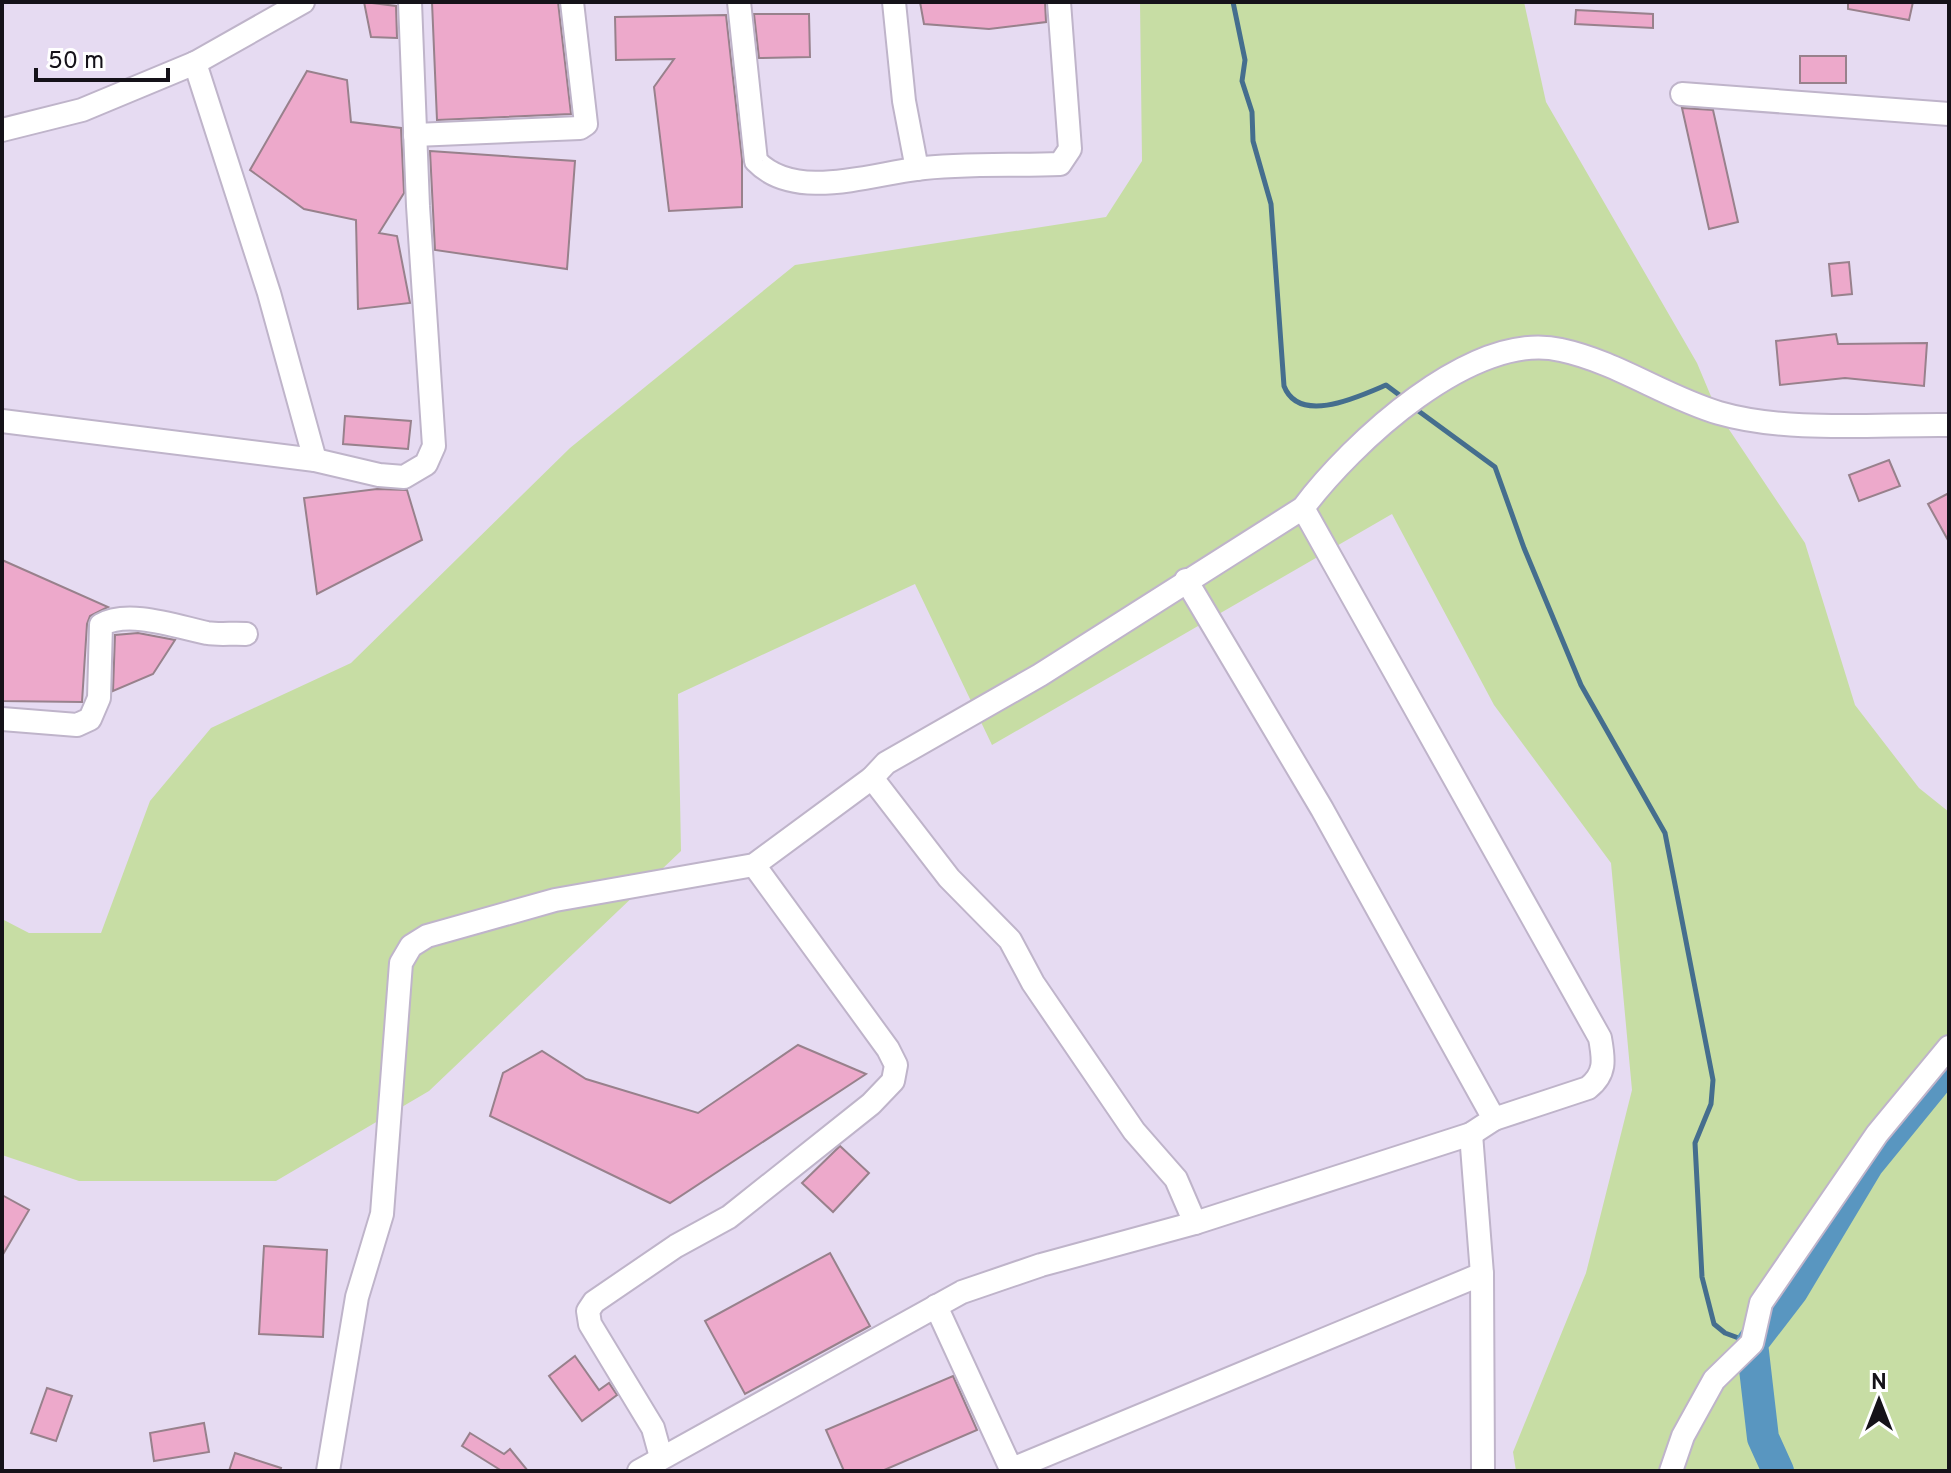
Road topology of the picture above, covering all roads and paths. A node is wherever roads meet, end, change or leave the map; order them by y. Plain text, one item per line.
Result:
1 (303, 2) edge
2 (410, 2) edge
3 (572, 2) edge
4 (739, 2) edge
5 (894, 2) edge
6 (1059, 2) edge
7 (195, 63) junction
8 (1682, 94) dead end
9 (1949, 114) edge
10 (2, 130) edge
11 (415, 135) junction
12 (917, 169) junction
13 (2, 421) edge
14 (1949, 425) edge
15 (315, 460) junction
16 (1303, 508) junction
17 (1186, 580) junction
18 (246, 634) dead end
19 (2, 719) edge
20 (872, 778) junction
21 (754, 865) junction
22 (1949, 1047) edge
23 (1494, 1119) junction
24 (1471, 1134) junction
25 (1195, 1223) junction
26 (1482, 1274) junction
27 (936, 1306) junction
28 (661, 1457) junction
29 (1012, 1470) edge
30 (328, 1471) edge
31 (639, 1471) edge
32 (1483, 1471) edge
33 (1671, 1471) edge

1 - 7 street
2 - 11 street
3 - 11 street
4 - 12 street
5 - 12 street
6 - 12 street
7 - 10 street
7 - 15 street
8 - 9 street
11 - 15 street
13 - 15 street
14 - 16 street
16 - 17 street
16 - 23 street
17 - 20 street
17 - 23 street
18 - 19 street
20 - 21 street
20 - 25 street
21 - 28 street
21 - 30 street
22 - 33 street
23 - 24 street
24 - 25 street
24 - 26 street
25 - 27 street
26 - 29 street
26 - 32 street
27 - 28 street
27 - 29 street
28 - 31 street

